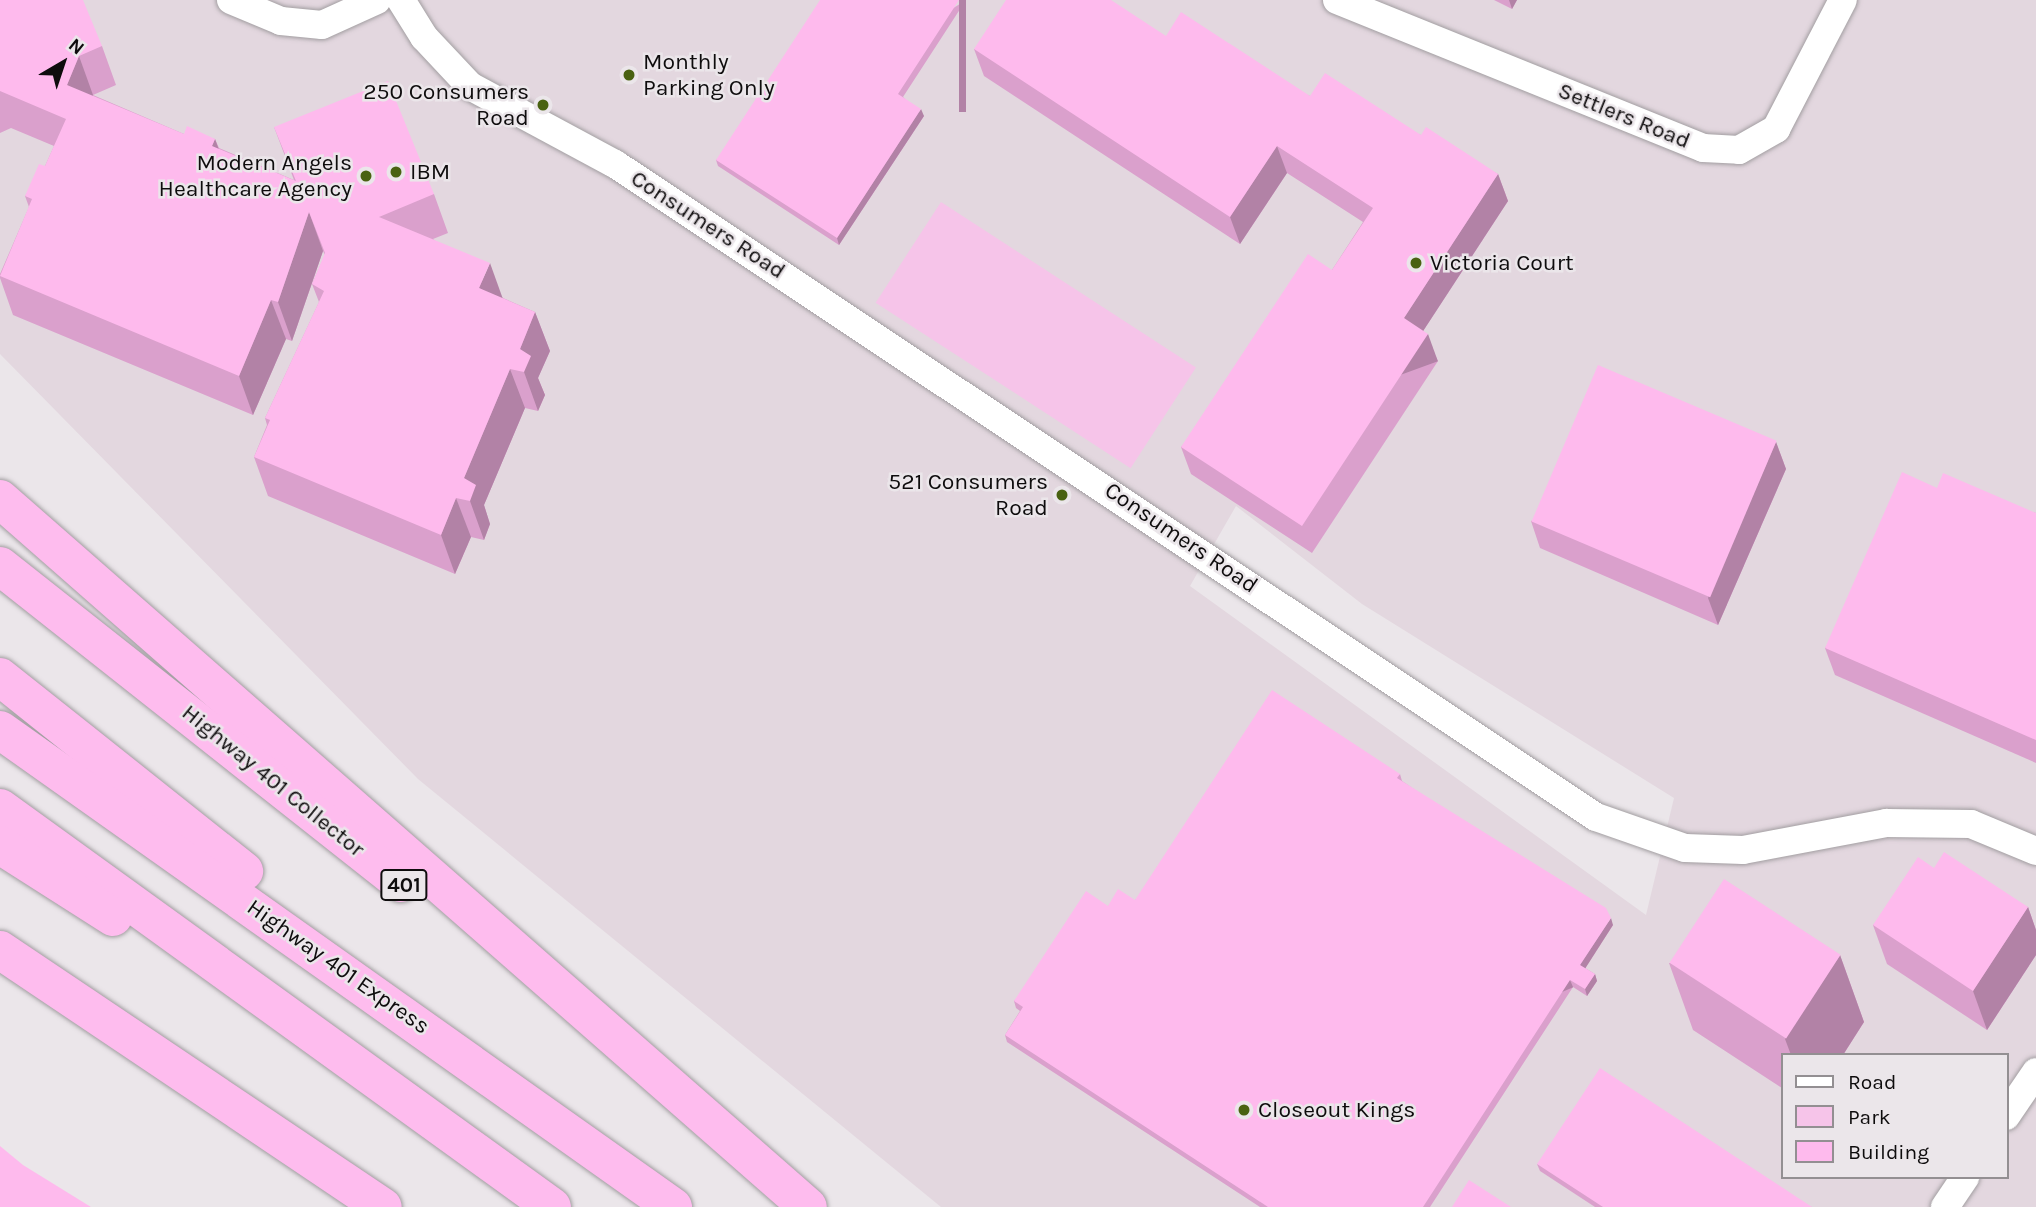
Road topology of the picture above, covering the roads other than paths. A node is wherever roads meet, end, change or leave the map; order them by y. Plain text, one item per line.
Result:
1 (231, 0) edge
2 (377, 0) edge
3 (401, 0) edge
4 (1337, 0) edge
5 (1843, 0) edge
6 (0, 499) edge
7 (0, 566) edge
8 (0, 677) edge
9 (0, 730) edge
10 (0, 808) edge
11 (0, 845) edge
12 (2036, 851) edge
13 (0, 936) edge
14 (0, 950) edge
15 (158, 1053) junction
16 (2036, 1072) edge
17 (380, 1078) junction
18 (2008, 1113) edge
19 (612, 1159) junction
20 (1964, 1179) edge
21 (383, 1207) edge
22 (552, 1207) edge
23 (673, 1207) edge
24 (808, 1207) edge
25 (1945, 1207) edge

1 - 2 street
3 - 12 street, Consumers Road
4 - 5 street, Settlers Road
6 - 24 highway
7 - 24 highway, Highway 401 Collector / 401
8 - 19 highway
9 - 19 highway, Highway 401 Express
10 - 17 highway
11 - 17 highway
13 - 15 highway
14 - 15 highway
15 - 21 highway
16 - 18 street
17 - 22 highway
19 - 23 highway, Highway 401 Express
20 - 25 street

